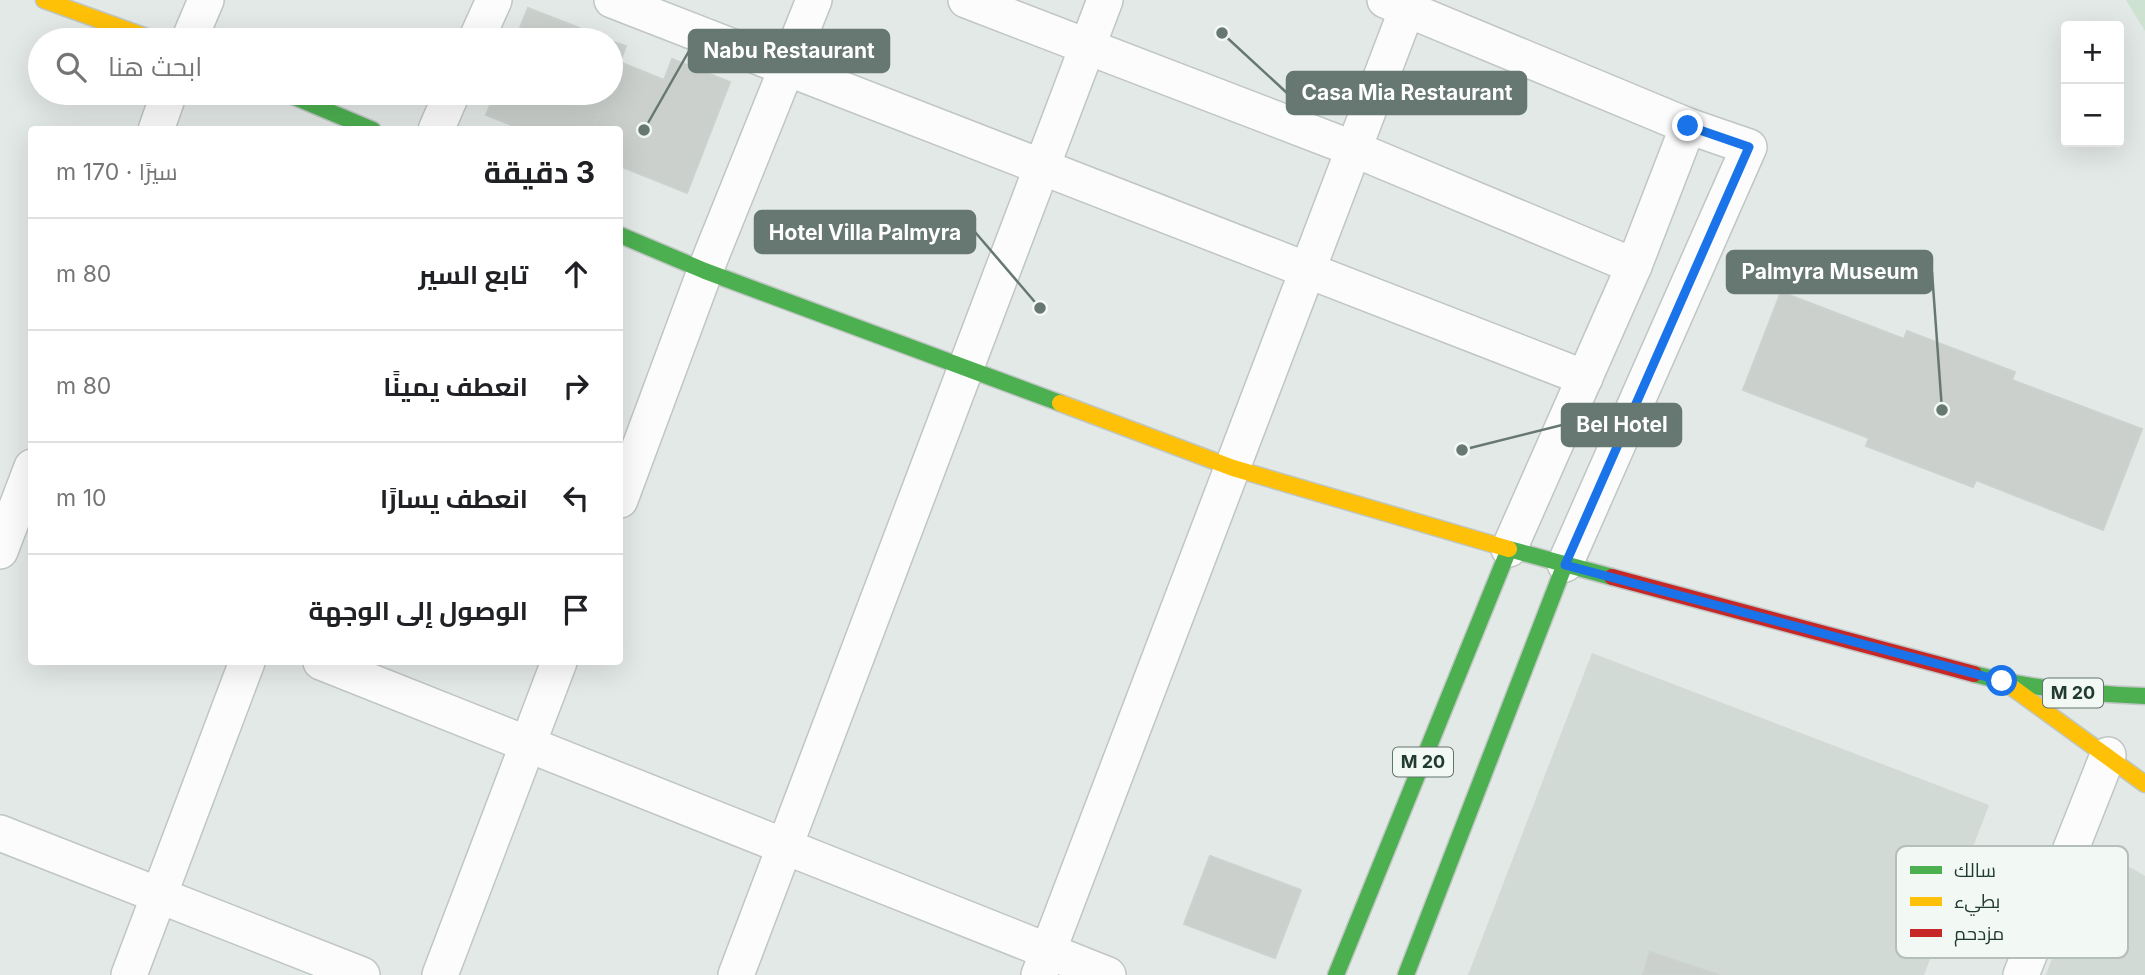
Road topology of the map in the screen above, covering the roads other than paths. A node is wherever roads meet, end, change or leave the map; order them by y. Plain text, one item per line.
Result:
1 (44, 0) edge
2 (206, 0) edge
3 (494, 0) edge
4 (612, 0) edge
5 (814, 0) edge
6 (966, 0) edge
7 (1105, 0) edge
8 (1396, 5) edge
9 (122, 28) edge
10 (194, 28) edge
11 (481, 28) edge
12 (1087, 47) junction
13 (788, 68) junction
14 (165, 105) edge
15 (314, 105) edge
16 (447, 105) edge
17 (157, 126) edge
18 (363, 126) edge
19 (438, 126) edge
20 (1688, 126) junction
21 (1354, 149) junction
22 (1042, 167) junction
23 (623, 236) edge
24 (1634, 266) junction
25 (705, 271) junction
26 (1307, 271) junction
27 (965, 370) junction
28 (1585, 378) junction
29 (1233, 468) junction
30 (28, 480) edge
31 (623, 492) edge
32 (9, 542) edge
33 (1510, 550) junction
34 (1565, 565) junction
35 (246, 665) edge
36 (329, 665) edge
37 (558, 665) edge
38 (2002, 681) junction
39 (2145, 696) edge
40 (528, 744) junction
41 (2108, 755) junction
42 (2145, 785) edge
43 (0, 833) edge
44 (785, 846) junction
45 (2072, 846) edge
46 (159, 895) junction
47 (2028, 958) edge
48 (1043, 963) edge
49 (129, 975) edge
50 (362, 975) edge
51 (440, 975) edge
52 (736, 975) edge
53 (1108, 975) edge
54 (1336, 975) edge
55 (1406, 975) edge
56 (2021, 975) edge

1 - 9 main road
2 - 10 street
3 - 11 street
4 - 13 street
5 - 13 street
6 - 12 street
7 - 12 street
8 - 20 street
8 - 21 street
12 - 21 street
12 - 22 street
13 - 22 street
13 - 25 street
14 - 17 street
15 - 18 main road
16 - 19 street
20 - 24 street
20 - 34 street
21 - 24 street
21 - 26 street
22 - 26 street
22 - 27 street
23 - 25 main road
24 - 28 street
25 - 27 main road
25 - 31 street
26 - 28 street
26 - 29 street
27 - 29 main road
27 - 44 street
28 - 33 street
29 - 33 main road
29 - 48 street
30 - 32 street
33 - 34 main road, M 20
33 - 54 main road, M 20
34 - 38 main road, M 20
34 - 55 main road, M 20
35 - 46 street
36 - 40 street
37 - 40 street
38 - 39 main road, M 20
38 - 41 main road
40 - 44 street
40 - 51 street
41 - 42 main road
41 - 45 street
43 - 46 street
44 - 48 street
44 - 52 street
46 - 49 street
46 - 50 street
47 - 56 street
48 - 53 street

